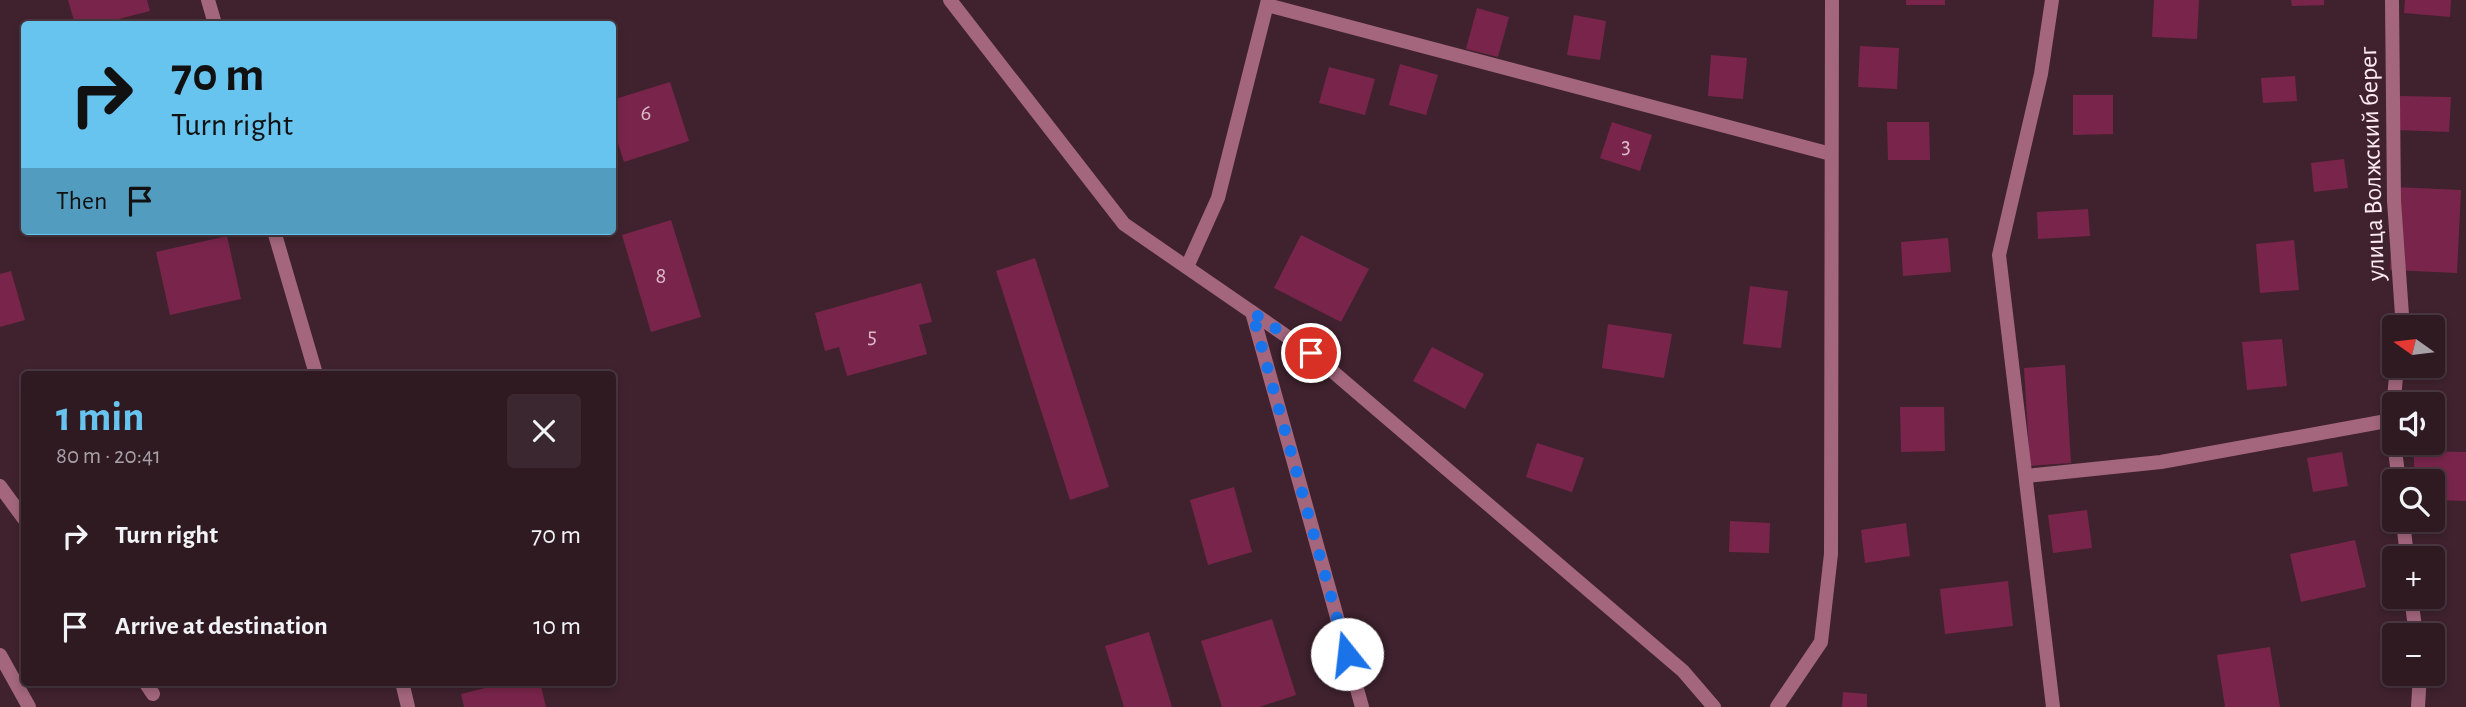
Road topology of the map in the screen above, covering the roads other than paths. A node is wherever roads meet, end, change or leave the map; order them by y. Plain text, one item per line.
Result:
1 (208, 0) edge
2 (950, 0) edge
3 (1832, 0) edge
4 (2052, 0) edge
5 (2392, 0) edge
6 (1268, 3) edge
7 (214, 21) edge
8 (1831, 154) junction
9 (275, 235) edge
10 (1187, 267) junction
11 (1252, 312) junction
12 (2402, 315) edge
13 (315, 371) edge
14 (2382, 423) edge
15 (2026, 476) junction
16 (0, 486) edge
17 (21, 515) edge
18 (0, 655) edge
19 (402, 686) edge
20 (2419, 686) edge
21 (29, 707) edge
22 (408, 707) edge
23 (1362, 707) edge
24 (1714, 707) edge
25 (1777, 707) edge
26 (2053, 707) edge
27 (2418, 707) edge

1 - 7 street
2 - 10 street
3 - 8 street
4 - 15 street
5 - 12 street, улица Волжский берег
6 - 8 street
6 - 10 street
8 - 25 street
9 - 13 street
10 - 11 street
11 - 23 street
11 - 24 street
14 - 15 street
15 - 26 street
16 - 17 street
18 - 21 street
19 - 22 street
20 - 27 street

